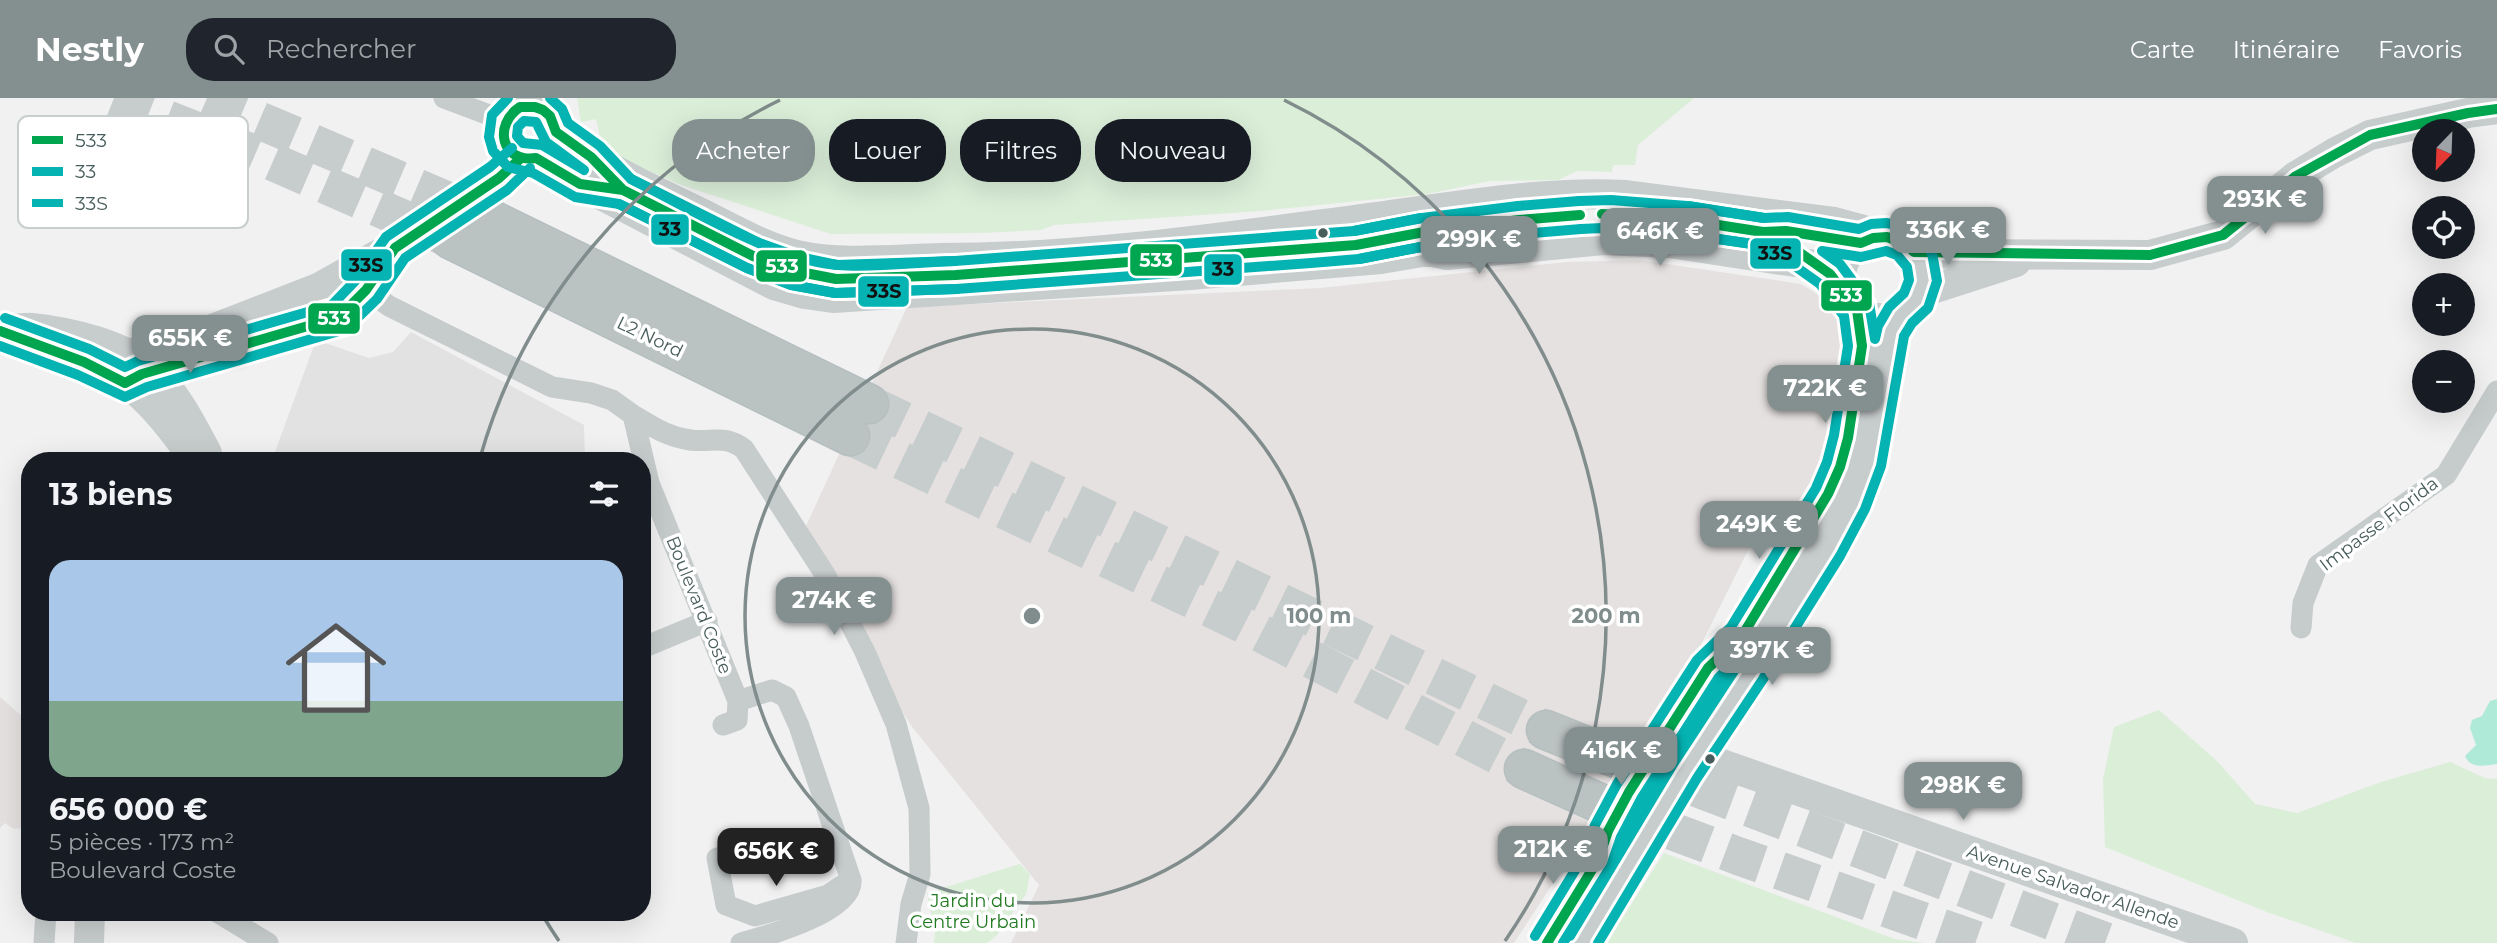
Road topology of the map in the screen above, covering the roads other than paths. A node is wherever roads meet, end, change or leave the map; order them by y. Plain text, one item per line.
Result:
1 (444, 98) edge
2 (2486, 107) edge
3 (519, 108) edge
4 (556, 132) junction
5 (529, 158) junction
6 (486, 217) tunnel mouth
7 (1887, 237) junction
8 (450, 239) tunnel mouth
9 (1914, 252) junction
10 (2039, 254) junction
11 (356, 282) junction
12 (1850, 300) junction
13 (1911, 303) junction
14 (1, 331) edge
15 (206, 356) junction
16 (137, 370) junction
17 (2497, 391) edge
18 (185, 412) junction
19 (633, 415) junction
20 (189, 452) edge
21 (206, 452) edge
22 (642, 452) edge
23 (651, 488) edge
24 (707, 621) junction
25 (2301, 628) dead end
26 (651, 644) edge
27 (738, 701) junction
28 (723, 725) dead end
29 (1546, 730) tunnel mouth
30 (1670, 760) junction
31 (1524, 769) tunnel mouth
32 (1622, 829) junction
33 (717, 858) dead end
34 (851, 880) junction
35 (45, 921) edge
36 (90, 921) edge
37 (232, 921) edge
38 (44, 943) edge
39 (89, 943) edge
40 (268, 943) edge
41 (741, 943) edge
42 (906, 943) edge
43 (1547, 943) edge
44 (1582, 943) edge
45 (2234, 943) edge

1 - 3 street
2 - 10 street
3 - 4 street
3 - 5 street
4 - 5 street
4 - 7 street
5 - 11 street, bridge
5 - 12 street
6 - 8 highway, L2 Nord
7 - 9 street
7 - 12 street
9 - 10 street
9 - 13 street
10 - 13 street
11 - 15 street
11 - 16 street
11 - 19 street
12 - 13 street
12 - 30 street
13 - 30 street
14 - 16 street
15 - 16 street
15 - 18 street
16 - 18 street
16 - 20 street
17 - 25 street, Impasse Florida
18 - 21 street
19 - 22 street, Boulevard Coste
19 - 42 street
23 - 24 street, Boulevard Coste
24 - 26 street
24 - 27 street, Boulevard Coste
27 - 28 street
27 - 34 street
29 - 30 highway
30 - 32 street, bridge
30 - 45 street, Avenue Salvador Allende
31 - 32 highway
32 - 43 street
32 - 44 street
33 - 34 street
34 - 41 street
35 - 38 street
36 - 39 street
37 - 40 street

